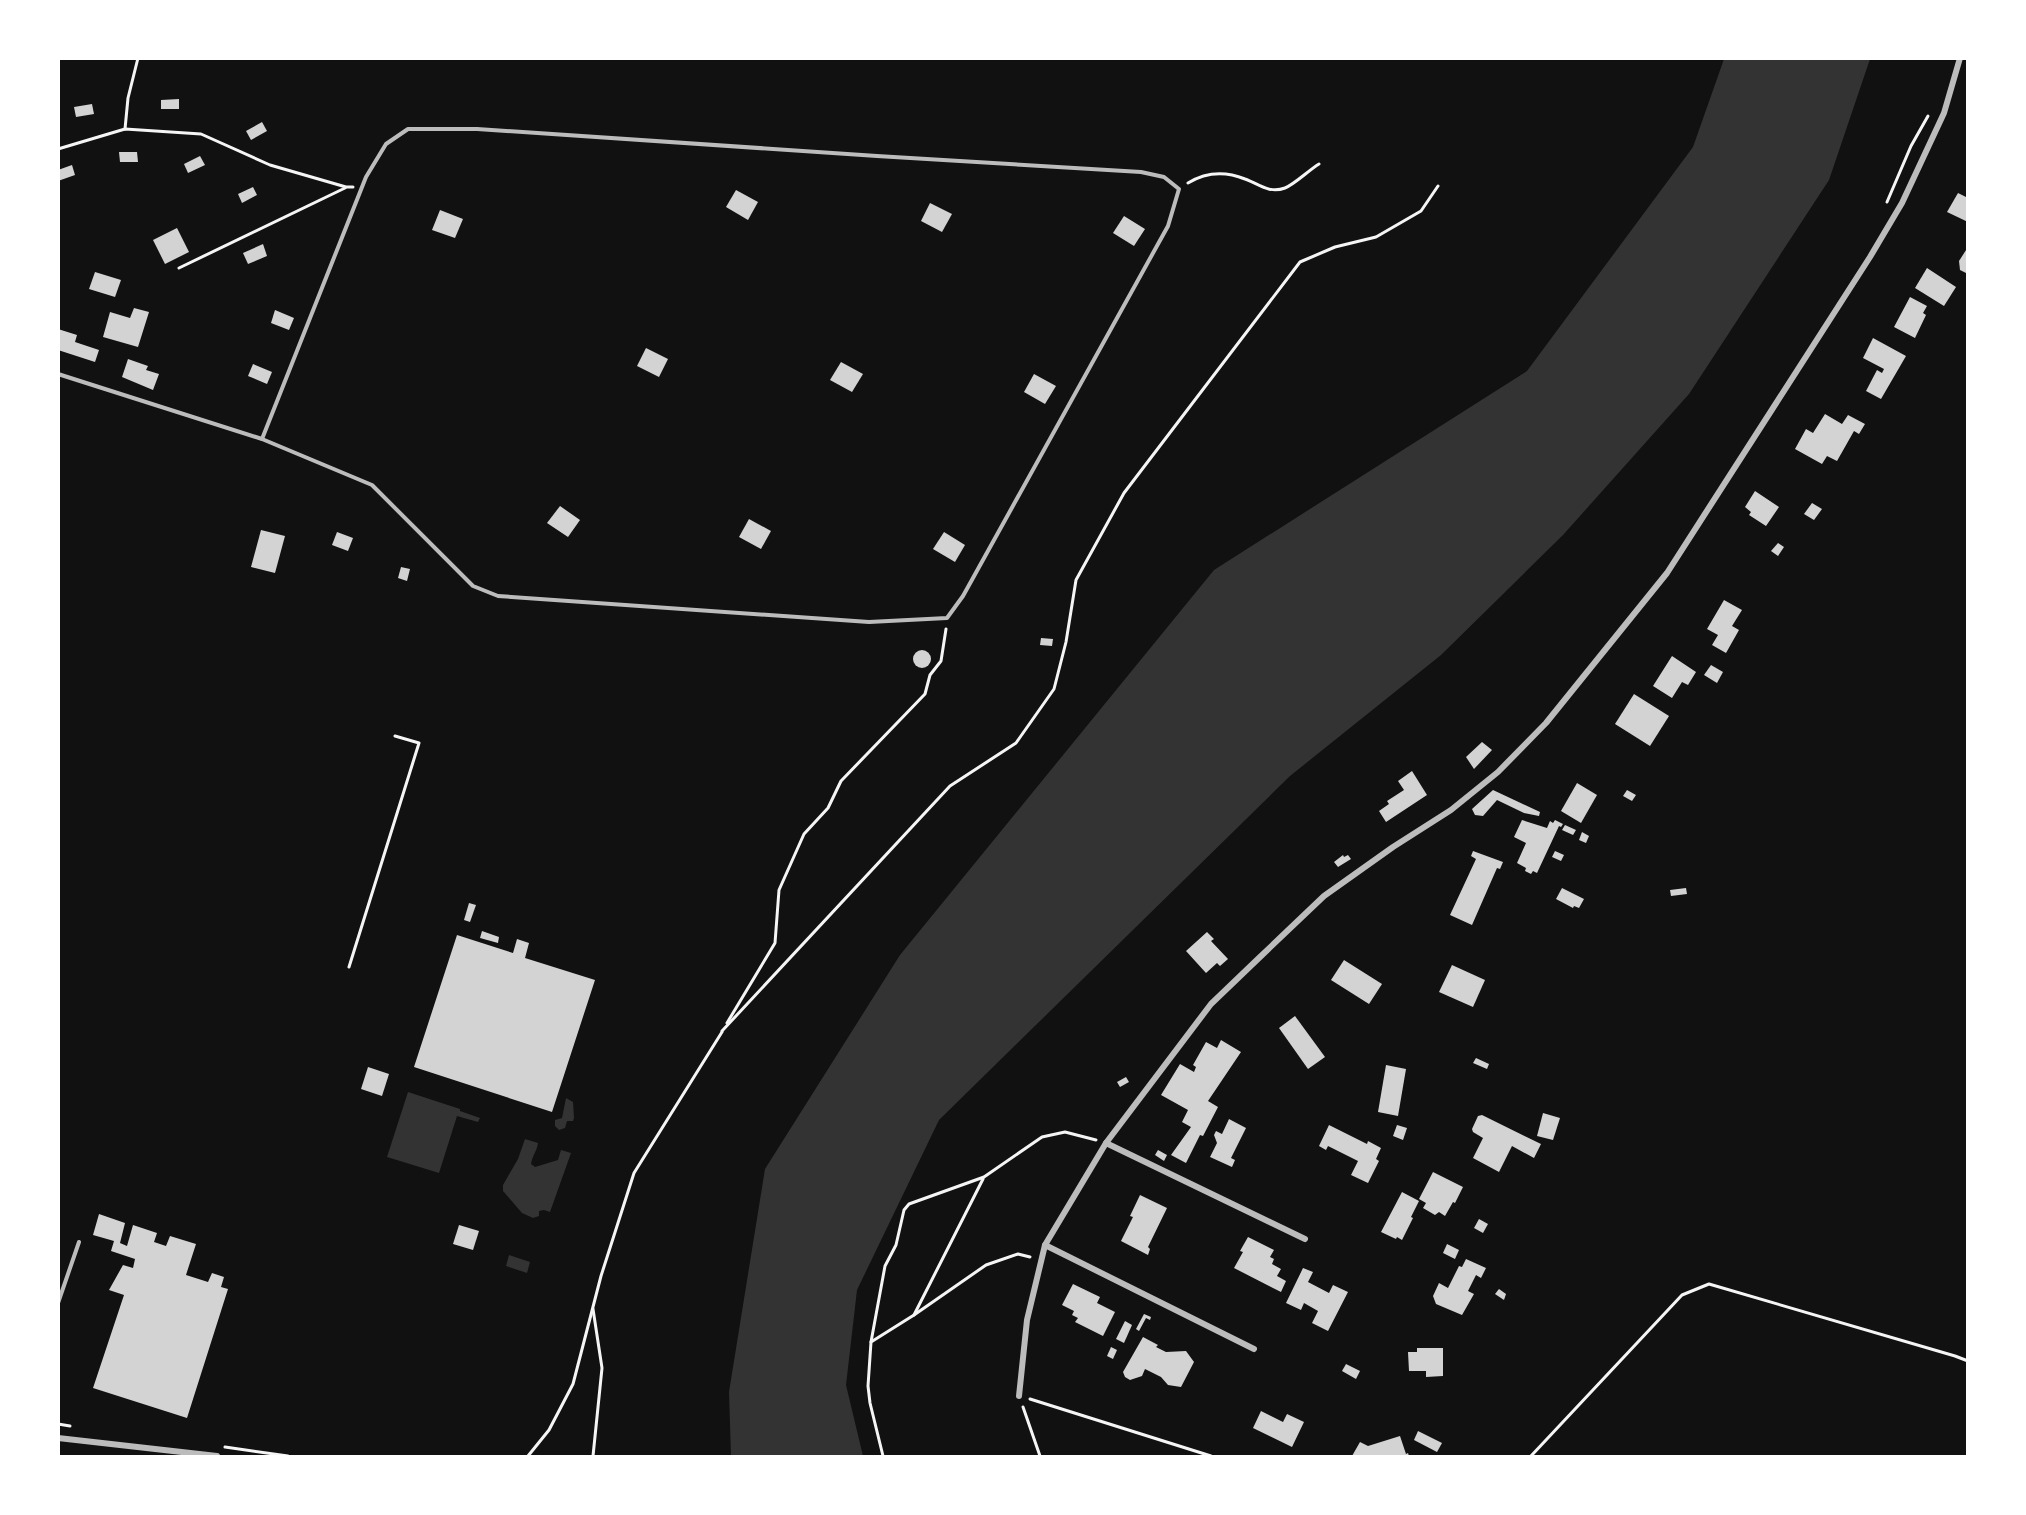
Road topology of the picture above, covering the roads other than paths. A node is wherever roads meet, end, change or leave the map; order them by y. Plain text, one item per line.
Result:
1 (1960, 58) edge
2 (58, 374) edge
3 (262, 439) junction
4 (1106, 1143) junction
5 (1305, 1239) dead end
6 (79, 1242) dead end
7 (1045, 1245) junction
8 (58, 1303) edge
9 (1254, 1349) dead end
10 (1019, 1396) road end
11 (58, 1438) edge
12 (217, 1456) edge

1 - 4 street
2 - 3 lane
3 - 3 lane
4 - 5 street
4 - 7 street
6 - 8 lane
7 - 9 street
7 - 10 street
11 - 12 street

